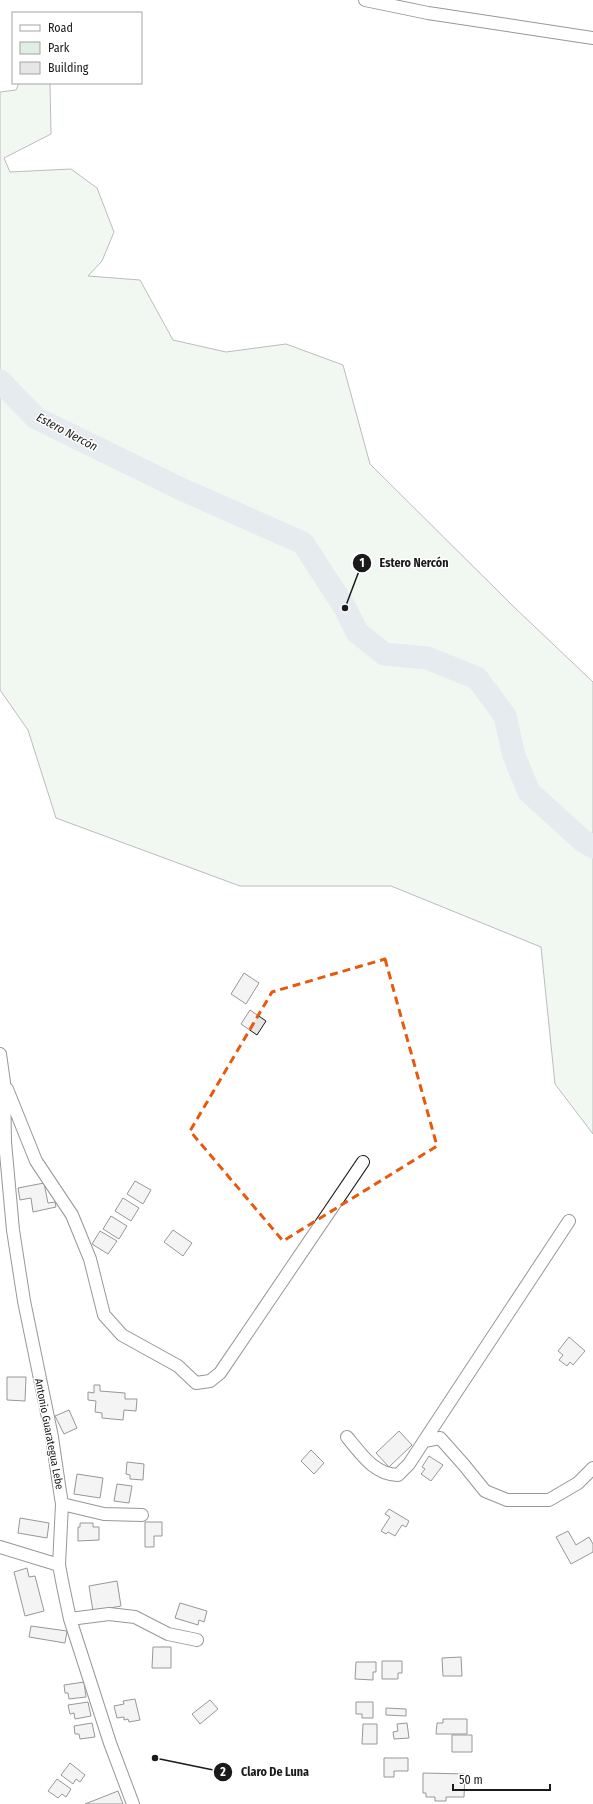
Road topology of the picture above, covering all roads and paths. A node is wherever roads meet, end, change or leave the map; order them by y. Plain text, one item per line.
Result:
1 (365, 0) edge
2 (393, 3) edge
3 (593, 38) edge
4 (0, 1054) edge
5 (2, 1080) edge
6 (363, 1162) dead end
7 (569, 1221) dead end
8 (347, 1437) dead end
9 (424, 1440) junction
10 (593, 1468) edge
11 (62, 1504) junction
12 (142, 1515) dead end
13 (0, 1547) edge
14 (59, 1565) junction
15 (70, 1619) junction
16 (197, 1640) dead end
17 (133, 1804) edge

1 - 2 street
2 - 3 street
4 - 5 street, Antonio Guarategua Lebe
5 - 6 street
5 - 11 street, Antonio Guarategua Lebe
7 - 9 street
8 - 9 street
9 - 10 street
11 - 12 street
11 - 14 street, Antonio Guarategua Lebe
13 - 14 street
14 - 15 street, Antonio Guarategua Lebe
15 - 16 street
15 - 17 street, Antonio Guarategua Lebe

